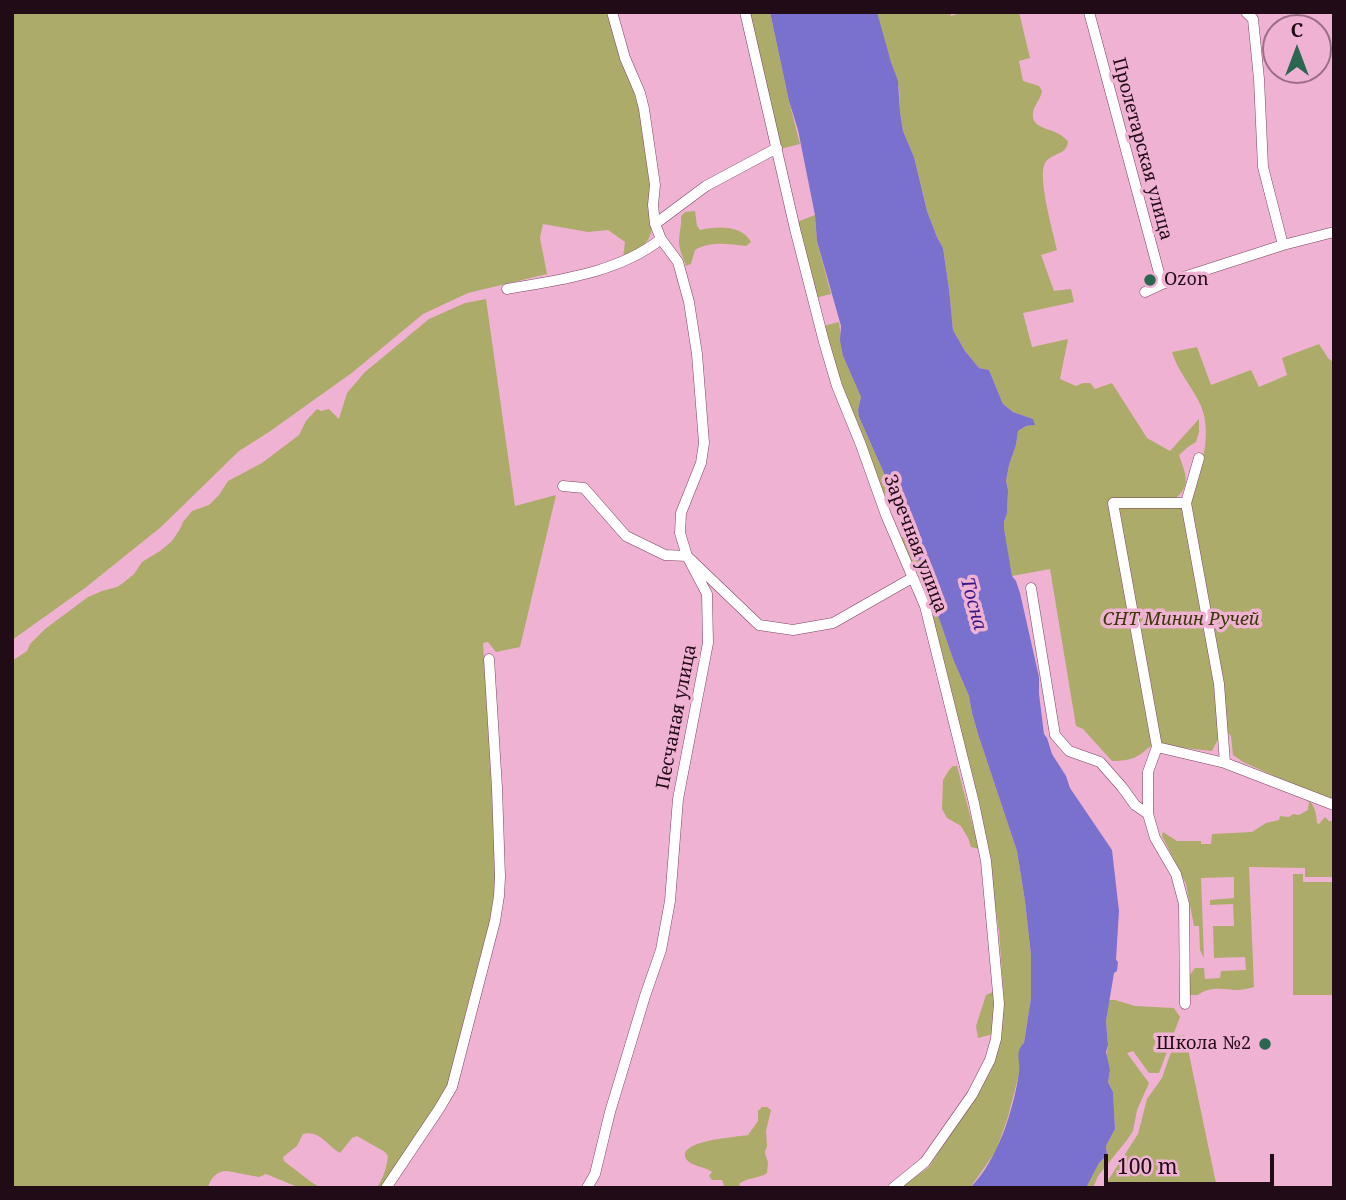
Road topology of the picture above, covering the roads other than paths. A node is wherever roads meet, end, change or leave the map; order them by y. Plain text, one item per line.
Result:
1 (612, 12) edge
2 (745, 12) edge
3 (1089, 12) edge
4 (1246, 12) edge
5 (777, 148) junction
6 (655, 224) junction
7 (1334, 232) edge
8 (661, 239) junction
9 (1283, 245) junction
10 (1162, 284) junction
11 (507, 289) dead end
12 (1144, 292) dead end
13 (1199, 458) dead end
14 (564, 486) dead end
15 (1186, 503) junction
16 (687, 556) junction
17 (912, 578) junction
18 (1031, 587) dead end
19 (489, 659) dead end
20 (1157, 747) junction
21 (1225, 762) junction
22 (1334, 805) edge
23 (1148, 814) junction
24 (1185, 1004) dead end
25 (386, 1188) edge
26 (587, 1188) edge
27 (893, 1188) edge

1 - 6 street, Песчаная улица
2 - 5 street, Заречная улица
3 - 10 street, Пролетарская улица
4 - 9 street
5 - 6 street
5 - 17 street, Заречная улица
6 - 8 street, Песчаная улица
7 - 9 street
8 - 11 street
8 - 16 street, Песчаная улица
9 - 10 street
10 - 12 street
13 - 15 street
14 - 16 street
15 - 20 street
15 - 21 street
16 - 17 street
16 - 26 street, Песчаная улица
17 - 27 street, Заречная улица
18 - 23 street
19 - 25 street
20 - 21 street
20 - 23 street
21 - 22 street
23 - 24 street

